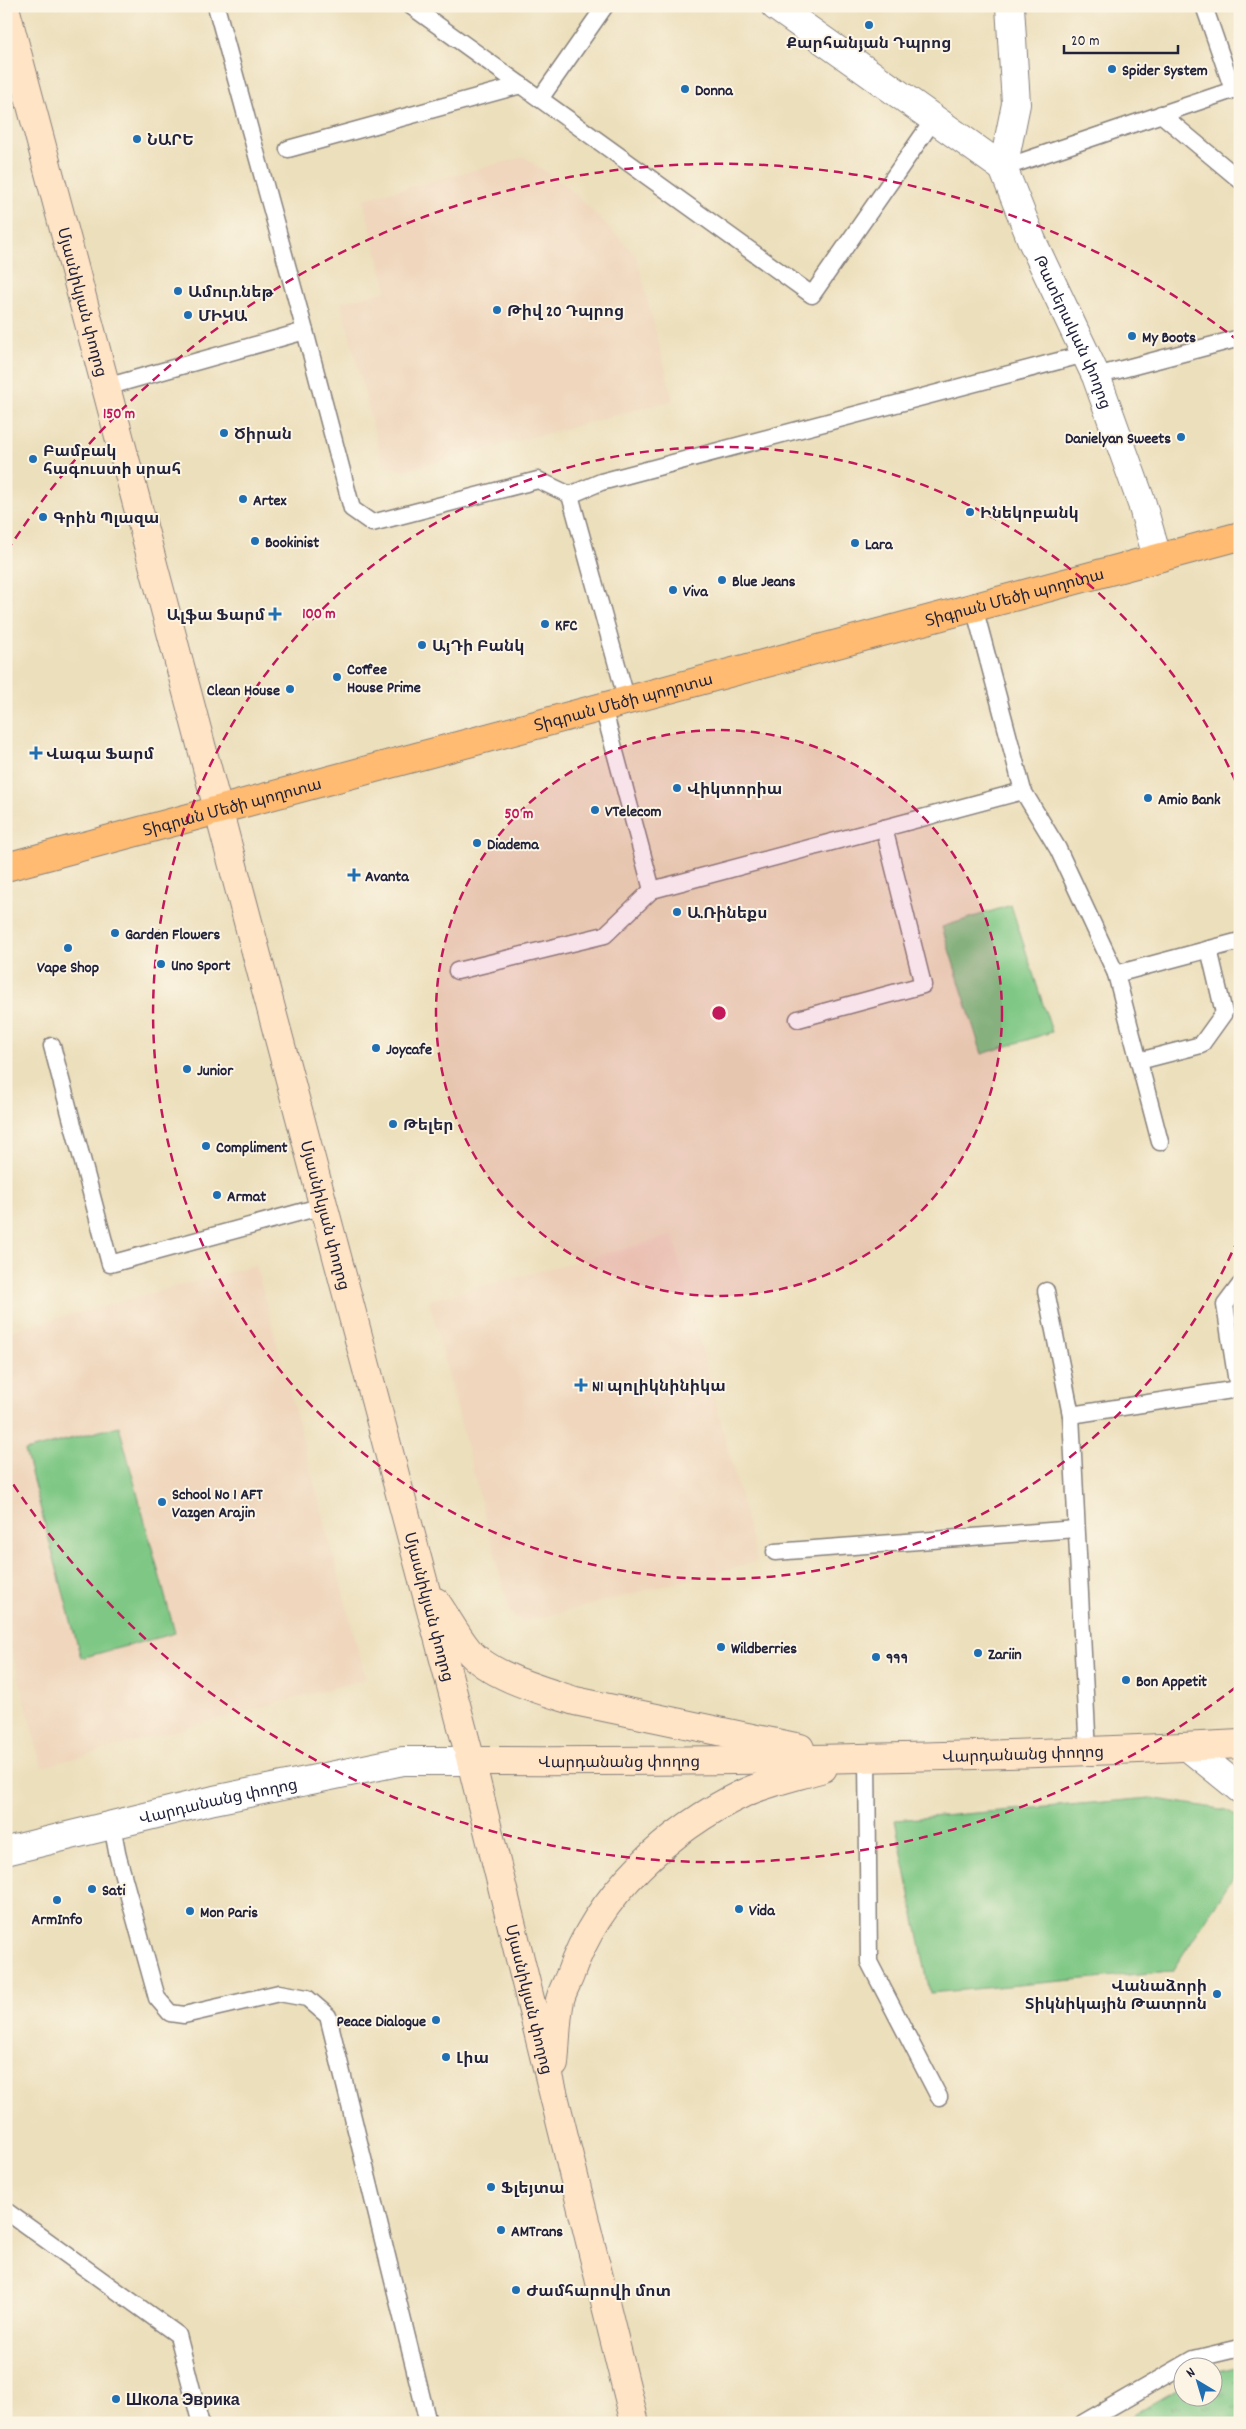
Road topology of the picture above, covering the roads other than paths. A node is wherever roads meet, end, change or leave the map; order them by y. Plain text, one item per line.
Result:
1 (216, 6) edge
2 (411, 6) edge
3 (606, 6) edge
4 (775, 6) edge
5 (1010, 6) edge
6 (1204, 6) edge
7 (7, 19) edge
8 (521, 85) junction
9 (540, 99) junction
10 (1161, 114) junction
11 (934, 119) junction
12 (288, 149) dead end
13 (1003, 168) junction
14 (1240, 180) edge
15 (305, 331) junction
16 (1240, 338) edge
17 (1090, 365) junction
18 (106, 387) junction
19 (570, 495) junction
20 (1240, 536) edge
21 (1157, 557) junction
22 (974, 607) junction
23 (615, 704) junction
24 (1023, 791) junction
25 (218, 811) junction
26 (884, 828) junction
27 (6, 867) edge
28 (652, 890) junction
29 (1240, 941) edge
30 (1209, 949) junction
31 (457, 972) dead end
32 (1116, 974) junction
33 (798, 1019) dead end
34 (52, 1046) dead end
35 (1139, 1061) junction
36 (1160, 1142) dead end
37 (323, 1206) junction
38 (1240, 1285) edge
39 (1046, 1290) dead end
40 (1071, 1415) junction
41 (1076, 1529) junction
42 (775, 1552) dead end
43 (423, 1583) junction
44 (1240, 1744) edge
45 (1188, 1747) junction
46 (1088, 1753) junction
47 (859, 1759) junction
48 (472, 1761) junction
49 (1240, 1789) edge
50 (112, 1825) junction
51 (6, 1851) edge
52 (552, 2085) junction
53 (940, 2097) dead end
54 (6, 2211) edge
55 (1240, 2348) edge
56 (200, 2421) dead end
57 (428, 2423) edge
58 (635, 2423) edge
59 (1084, 2423) edge

1 - 15 lane
2 - 8 lane
3 - 9 lane
4 - 11 street
5 - 13 street
6 - 10 lane
7 - 18 street, Մյասնիկյան փողոց
8 - 9 lane
8 - 12 lane
9 - 11 lane
10 - 13 lane
10 - 14 lane
11 - 13 street
13 - 17 street, Թատերական փողոց
15 - 18 lane
15 - 19 lane
16 - 17 lane
17 - 19 lane
17 - 21 street, Թատերական փողոց
18 - 25 street, Մյասնիկյան փողոց
19 - 23 lane
20 - 21 main road, Տիգրան Մեծի պողոտա
21 - 22 main road, Տիգրան Մեծի պողոտա
22 - 23 main road, Տիգրան Մեծի պողոտա
22 - 24 lane
23 - 25 main road, Տիգրան Մեծի պողոտա
23 - 28 lane
24 - 26 lane
24 - 32 lane
25 - 27 main road, Տիգրան Մեծի պողոտա
25 - 37 street, Մյասնիկյան փողոց
26 - 28 lane
26 - 33 lane
28 - 31 lane
29 - 30 lane
30 - 32 lane
30 - 35 lane
32 - 35 lane
34 - 37 lane
35 - 36 lane
37 - 43 street, Մյասնիկյան փողոց
38 - 40 lane
39 - 40 lane
40 - 41 lane
41 - 42 lane
41 - 46 lane
43 - 47 street
43 - 48 street, Մյասնիկյան փողոց
44 - 45 street, Վարդանանց փողոց
45 - 46 street, Վարդանանց փողոց
45 - 49 street
46 - 47 street, Վարդանանց փողոց
47 - 48 street, Վարդանանց փողոց
47 - 52 street
47 - 53 lane
48 - 50 street, Վարդանանց փողոց
48 - 52 street, Մյասնիկյան փողոց
50 - 51 street, Վարդանանց փողոց
50 - 57 lane
52 - 58 street, Մյասնիկյան փողոց
54 - 56 lane
55 - 59 lane

